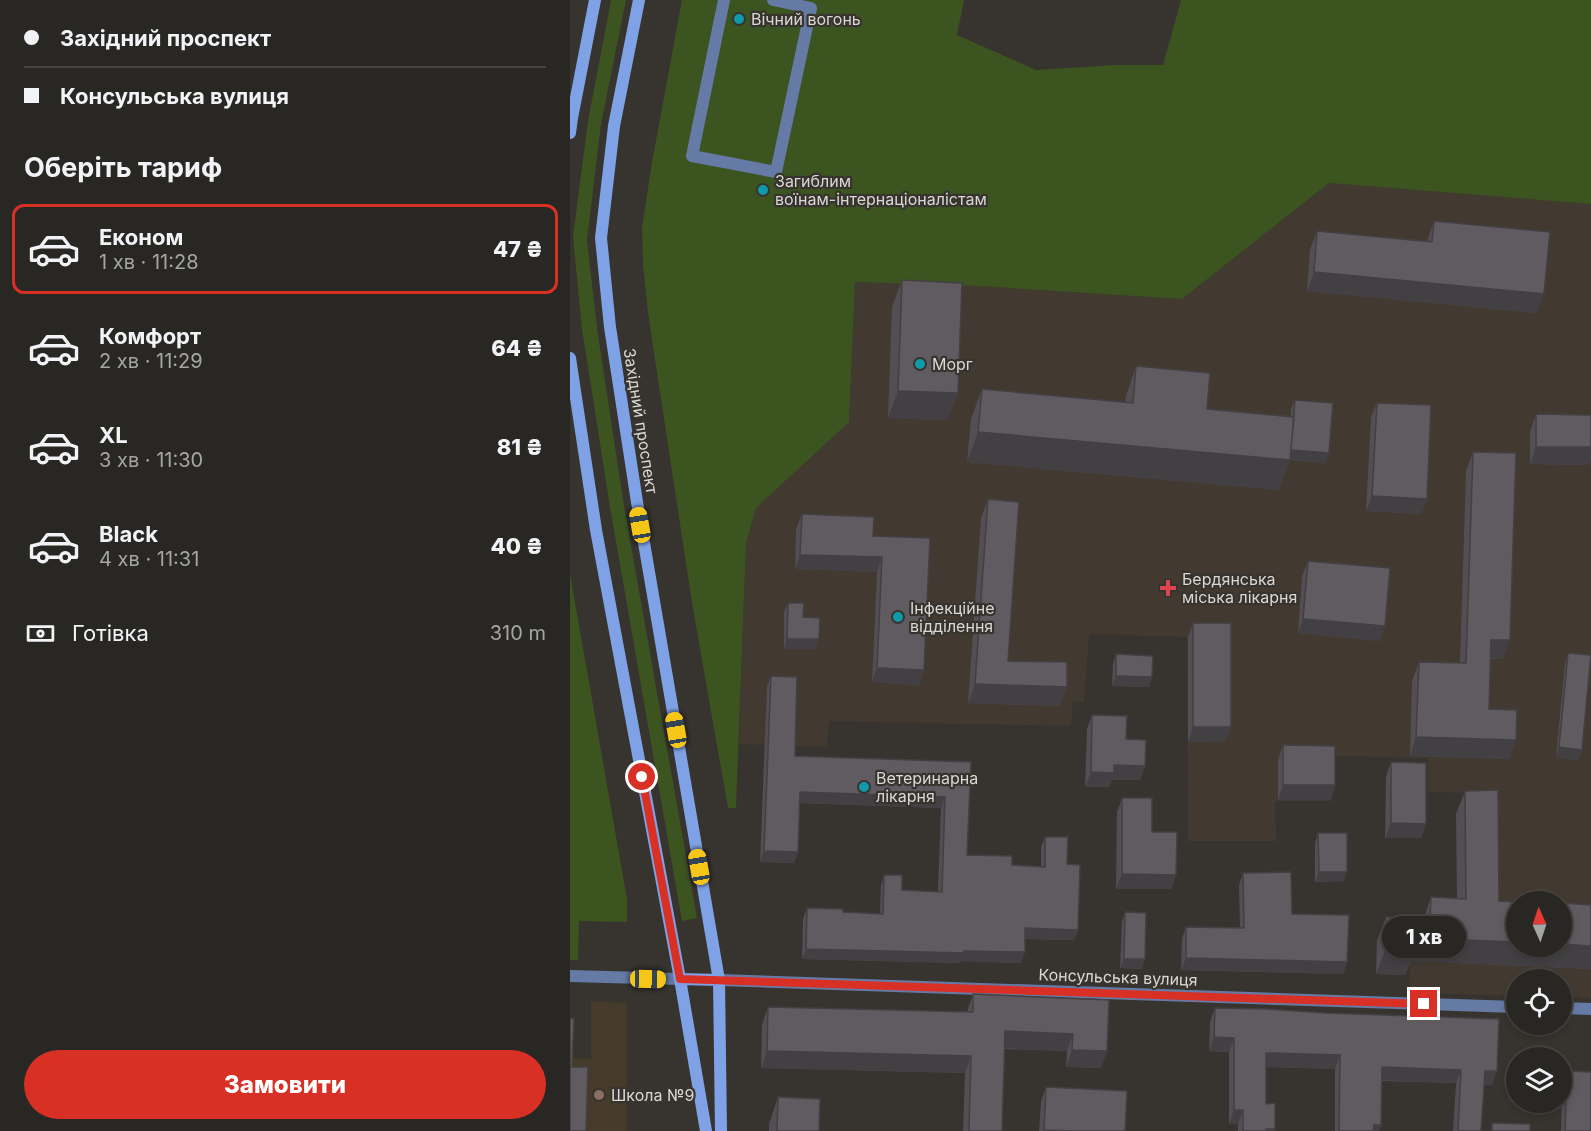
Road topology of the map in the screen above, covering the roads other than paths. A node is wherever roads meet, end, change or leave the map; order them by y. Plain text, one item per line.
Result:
1 (595, 0) edge
2 (639, 0) edge
3 (724, 0) edge
4 (773, 0) edge
5 (570, 133) edge
6 (570, 358) edge
7 (570, 976) edge
8 (680, 979) junction
9 (719, 980) junction
10 (1506, 1007) edge
11 (1572, 1009) edge
12 (1591, 1010) edge
13 (706, 1131) edge
14 (721, 1131) edge

1 - 5 main road
2 - 9 main road, Західний проспект
3 - 4 street
6 - 8 main road
7 - 8 street
8 - 9 main road
8 - 13 main road
9 - 10 street, Консульська вулиця
9 - 14 main road, Західний проспект
11 - 12 street

